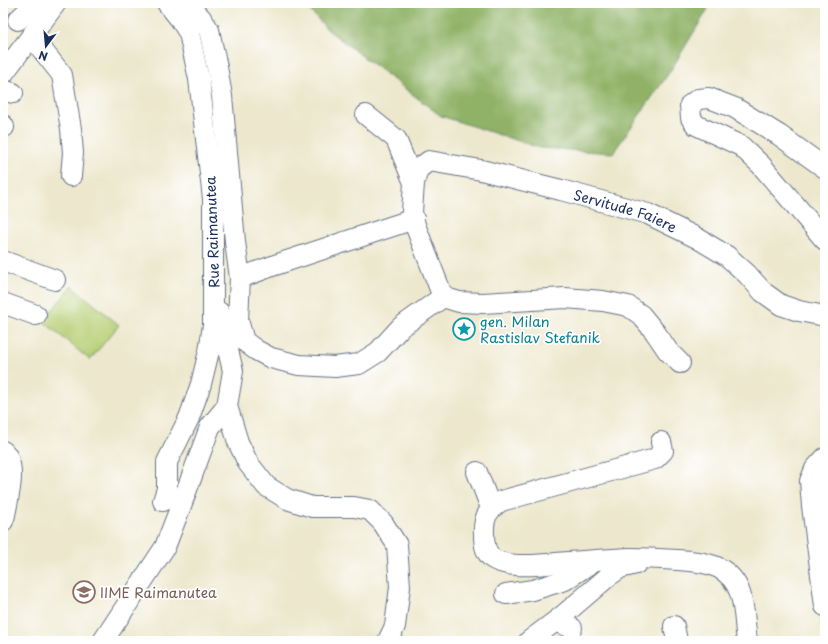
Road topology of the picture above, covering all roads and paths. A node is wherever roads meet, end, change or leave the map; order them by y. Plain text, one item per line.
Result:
1 (36, 3) edge
2 (56, 3) edge
3 (174, 4) edge
4 (18, 20) dead end
5 (32, 37) junction
6 (3, 74) edge
7 (366, 115) dead end
8 (825, 168) edge
9 (71, 176) dead end
10 (414, 183) junction
11 (414, 220) junction
12 (825, 240) edge
13 (3, 261) edge
14 (240, 278) junction
15 (55, 280) dead end
16 (443, 297) junction
17 (213, 302) junction
18 (3, 303) edge
19 (36, 316) dead end
20 (825, 316) edge
21 (680, 363) dead end
22 (227, 406) junction
23 (662, 442) dead end
24 (3, 451) edge
25 (825, 458) edge
26 (477, 472) dead end
27 (163, 501) dead end
28 (491, 508) junction
29 (3, 522) edge
30 (657, 559) junction
31 (595, 560) junction
32 (506, 594) dead end
33 (825, 606) edge
34 (104, 641) edge
35 (388, 641) edge
36 (529, 641) edge
37 (747, 641) edge

1 - 4 street
2 - 5 street
3 - 14 street
3 - 17 street, Rue Raimanutea
5 - 6 street
5 - 9 street
7 - 10 street
8 - 12 street
10 - 11 street
10 - 20 street, Servitude Faiere
11 - 14 street
11 - 16 street
13 - 15 street
14 - 16 street
16 - 21 street
17 - 22 street
17 - 27 street, Rue Raimanutea
18 - 19 street
22 - 34 street
22 - 35 street
23 - 28 street
24 - 29 street
25 - 33 street
26 - 28 street
28 - 31 street
30 - 31 street
30 - 36 street
30 - 37 street
31 - 32 street

